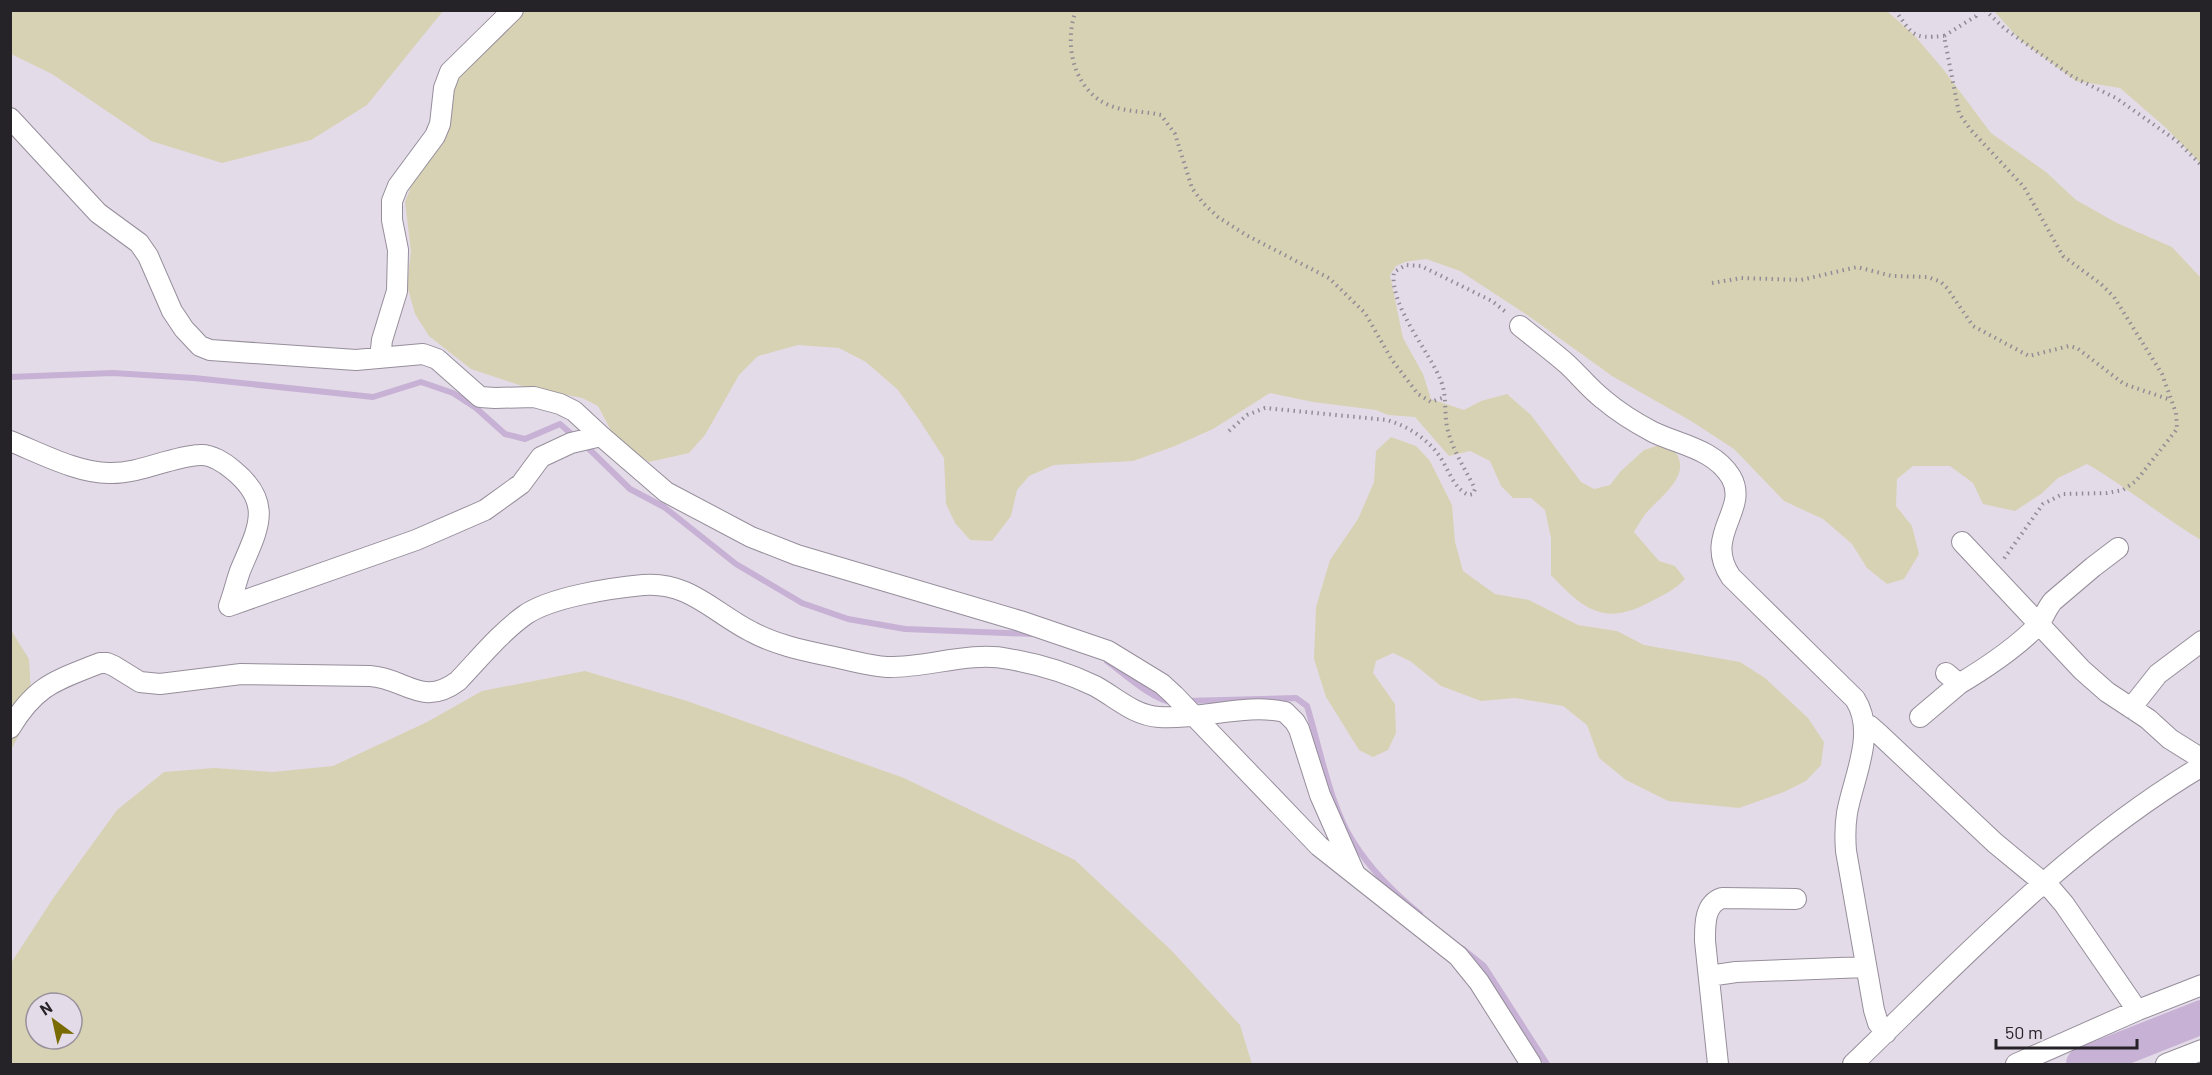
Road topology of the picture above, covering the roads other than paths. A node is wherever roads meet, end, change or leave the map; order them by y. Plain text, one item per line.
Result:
1 (513, 10) edge
2 (10, 118) edge
3 (1520, 326) road end
4 (380, 358) junction
5 (601, 436) junction
6 (10, 441) edge
7 (1962, 542) dead end
8 (2118, 549) dead end
9 (2040, 624) junction
10 (2202, 641) edge
11 (2131, 708) junction
12 (1191, 713) junction
13 (1920, 717) dead end
14 (1864, 724) junction
15 (10, 728) edge
16 (2202, 759) edge
17 (2202, 766) edge
18 (1356, 877) junction
19 (2044, 883) junction
20 (1796, 898) dead end
21 (1865, 967) junction
22 (1709, 976) junction
23 (2202, 984) edge
24 (2137, 1010) junction
25 (1886, 1033) junction
26 (2202, 1050) edge
27 (2173, 1063) edge
28 (1531, 1065) edge
29 (1718, 1065) edge
30 (1853, 1065) edge
31 (2016, 1065) edge

1 - 4 street
2 - 4 street
3 - 14 street
4 - 5 street
5 - 6 street
5 - 12 street
7 - 9 street
8 - 9 street
9 - 11 street
9 - 13 street
10 - 11 street
11 - 16 street
12 - 15 street
12 - 18 street
12 - 18 street
14 - 19 street
14 - 21 street
17 - 19 street
18 - 28 street
19 - 24 street
19 - 25 street
20 - 22 street
21 - 22 street
21 - 25 street
22 - 29 street
23 - 24 street
24 - 31 street
25 - 30 street
26 - 27 street

